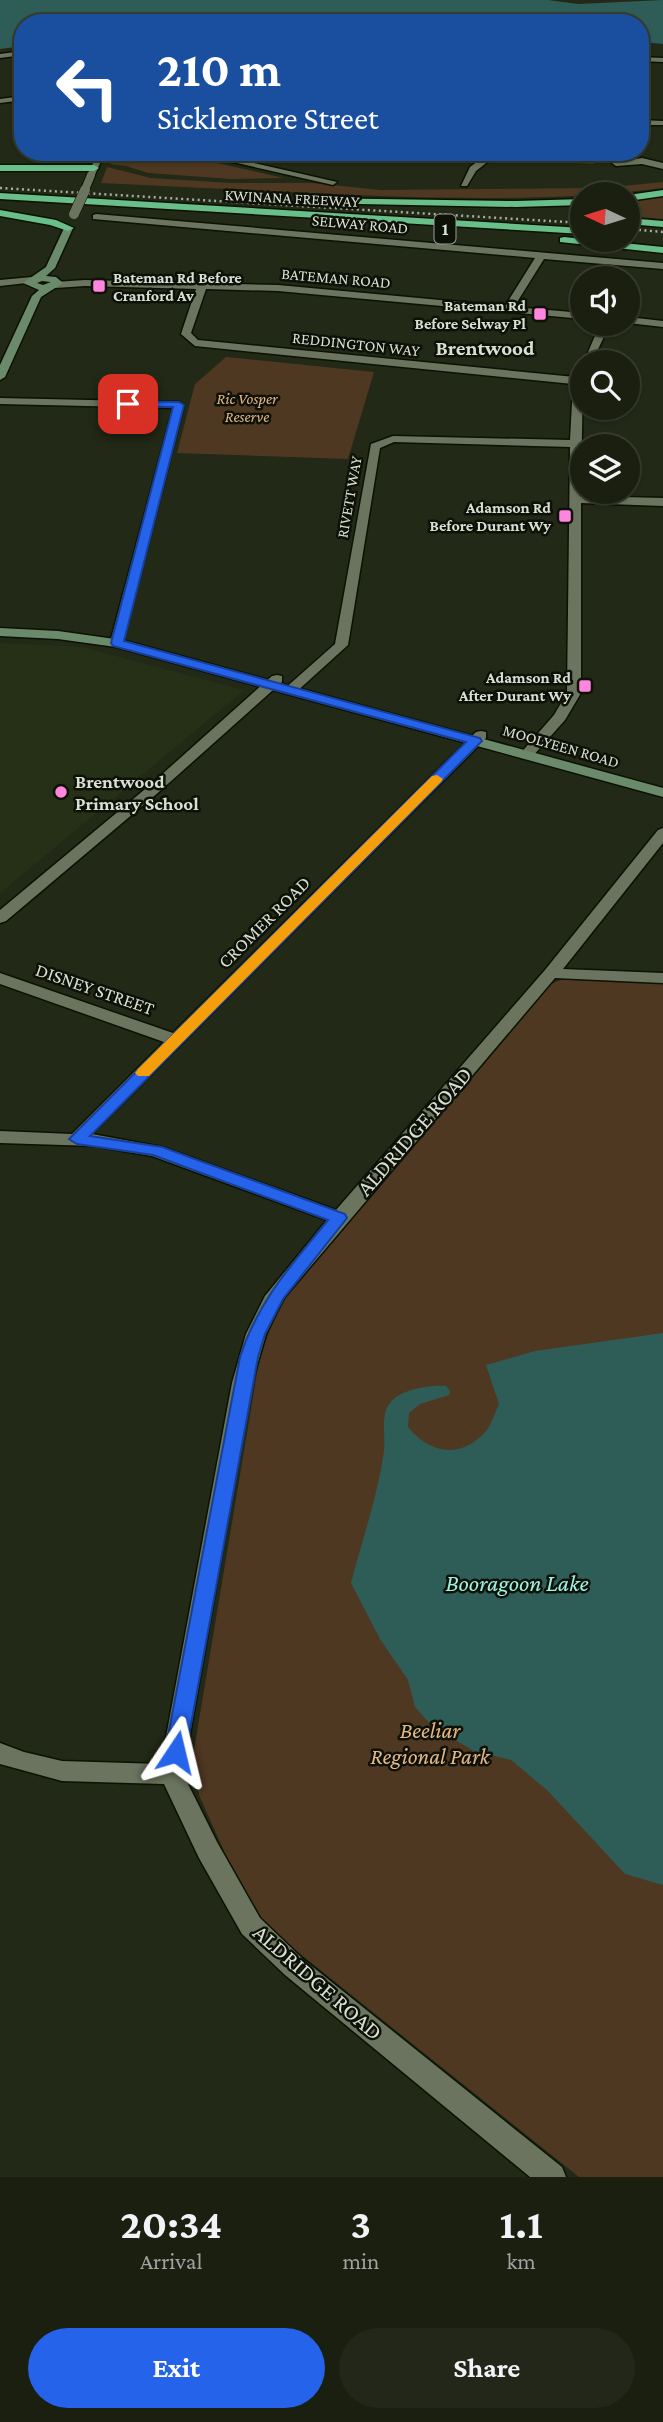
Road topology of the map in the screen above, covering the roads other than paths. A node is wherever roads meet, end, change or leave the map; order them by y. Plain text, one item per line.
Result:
1 (235, 161) edge
2 (484, 161) edge
3 (616, 163) dead end
4 (96, 164) edge
5 (663, 166) edge
6 (0, 168) edge
7 (333, 182) dead end
8 (464, 184) dead end
9 (69, 187) dead end
10 (97, 189) dead end
11 (663, 193) edge
12 (0, 196) edge
13 (640, 196) edge
14 (570, 202) edge
15 (269, 212) junction
16 (0, 213) edge
17 (543, 216) dead end
18 (96, 218) dead end
19 (72, 220) junction
20 (640, 222) edge
21 (663, 224) edge
22 (570, 230) edge
23 (640, 236) edge
24 (663, 238) edge
25 (663, 250) edge
26 (541, 256) junction
27 (663, 267) edge
28 (53, 280) junction
29 (1, 283) edge
30 (34, 285) junction
31 (202, 286) junction
32 (508, 309) junction
33 (570, 315) edge
34 (640, 321) edge
35 (663, 324) edge
36 (570, 374) edge
37 (0, 377) edge
38 (0, 401) edge
39 (570, 444) edge
40 (640, 501) edge
41 (663, 502) edge
42 (576, 504) edge
43 (0, 626) edge
44 (0, 632) edge
45 (118, 640) junction
46 (274, 682) junction
47 (293, 687) junction
48 (478, 738) junction
49 (529, 752) junction
50 (663, 786) edge
51 (663, 793) edge
52 (663, 833) edge
53 (0, 918) edge
54 (551, 973) junction
55 (0, 978) edge
56 (663, 978) edge
57 (176, 1040) junction
58 (0, 1137) edge
59 (77, 1139) junction
60 (339, 1218) junction
61 (0, 1753) edge
62 (171, 1774) junction
63 (552, 2177) edge

1 - 7 street
2 - 8 street
3 - 5 street
4 - 6 highway
4 - 19 street, bridge
9 - 10 highway
11 - 13 highway
12 - 15 highway, KWINANA FREEWAY / 1
14 - 17 highway, KWINANA FREEWAY / 1
15 - 22 highway, KWINANA FREEWAY
15 - 25 highway, 1
16 - 19 highway
18 - 26 street, SELWAY ROAD
19 - 28 main road
20 - 21 highway
23 - 24 highway
26 - 27 street, SELWAY ROAD
26 - 32 street
28 - 30 main road
28 - 30 main road
28 - 31 street, BATEMAN ROAD
29 - 30 street
30 - 37 main road
31 - 32 street, BATEMAN ROAD
31 - 36 street, REDDINGTON WAY
32 - 33 street, BATEMAN ROAD
34 - 35 street
38 - 45 street
39 - 47 street, RIVETT WAY
40 - 41 street
42 - 49 street
43 - 45 main road, MOOLYEEN ROAD
44 - 45 main road, MOOLYEEN ROAD
45 - 46 main road, MOOLYEEN ROAD
46 - 47 main road, MOOLYEEN ROAD
46 - 53 street
47 - 48 main road, MOOLYEEN ROAD
48 - 49 main road, MOOLYEEN ROAD
48 - 57 street, CROMER ROAD
49 - 50 main road, MOOLYEEN ROAD
49 - 51 main road, MOOLYEEN ROAD
52 - 54 street, ALDRIDGE ROAD
54 - 56 street
54 - 60 street, ALDRIDGE ROAD
55 - 57 street, DISNEY STREET
57 - 59 street, CROMER ROAD
58 - 59 street
59 - 60 street
60 - 62 street, ALDRIDGE ROAD
61 - 62 street
62 - 63 street, ALDRIDGE ROAD

